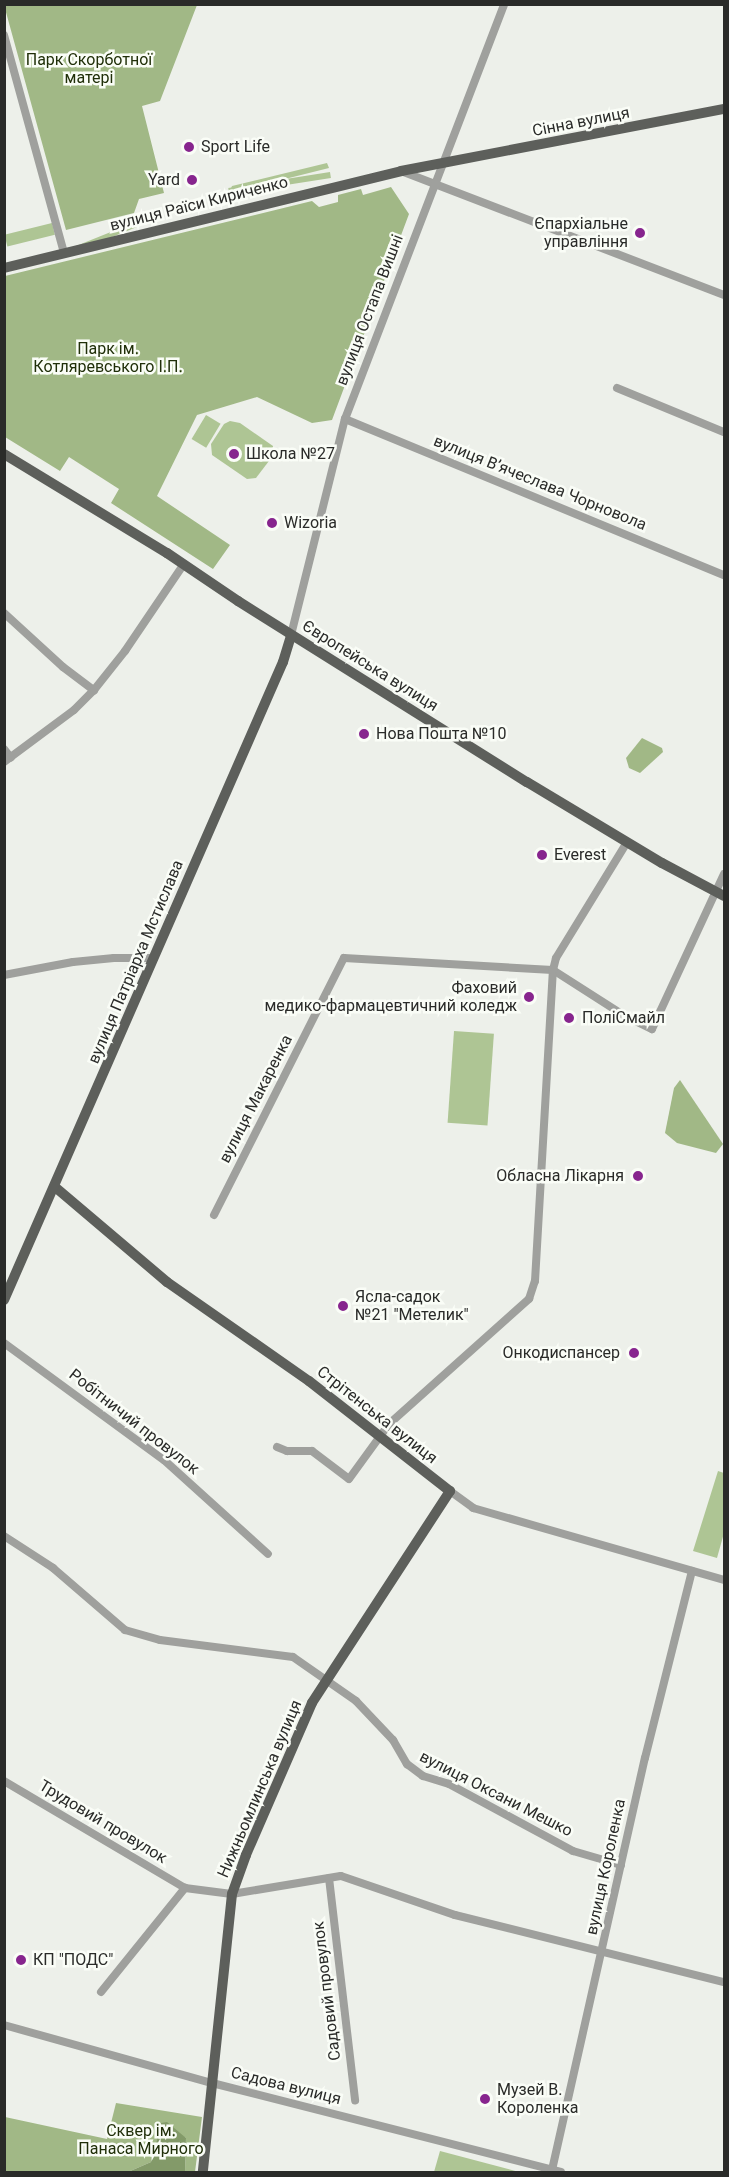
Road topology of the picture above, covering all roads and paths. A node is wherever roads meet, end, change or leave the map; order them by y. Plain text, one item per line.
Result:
1 (504, 4) edge
2 (5, 38) edge
3 (724, 109) edge
4 (443, 164) junction
5 (401, 171) junction
6 (435, 184) junction
7 (64, 253) junction
8 (4, 268) edge
9 (724, 295) edge
10 (617, 388) dead end
11 (345, 419) junction
12 (724, 432) edge
13 (4, 454) edge
14 (184, 564) junction
15 (724, 575) edge
16 (4, 613) edge
17 (291, 635) junction
18 (94, 690) junction
19 (4, 748) edge
20 (8, 760) edge
21 (627, 842) junction
22 (724, 874) edge
23 (720, 894) edge
24 (154, 958) junction
25 (553, 970) junction
26 (4, 975) edge
27 (55, 1187) junction
28 (214, 1215) dead end
29 (4, 1300) edge
30 (4, 1342) edge
31 (380, 1436) junction
32 (277, 1448) dead end
33 (450, 1491) junction
34 (4, 1536) edge
35 (268, 1554) dead end
36 (692, 1571) junction
37 (724, 1580) edge
38 (327, 1681) junction
39 (4, 1781) edge
40 (621, 1865) junction
41 (329, 1878) junction
42 (185, 1888) junction
43 (232, 1894) junction
44 (603, 1951) junction
45 (724, 1982) edge
46 (101, 1992) dead end
47 (4, 2025) edge
48 (212, 2083) junction
49 (355, 2100) dead end
50 (557, 2171) edge
51 (203, 2172) edge

1 - 4 street, вулиця Остапа Вишні
2 - 7 street
3 - 4 main road, Сінна вулиця
4 - 5 main road, вулиця Раїси Кириченко
4 - 6 street, вулиця Остапа Вишні
5 - 6 street
5 - 7 main road, вулиця Раїси Кириченко
6 - 9 street
6 - 11 street, вулиця Остапа Вишні
7 - 8 main road, вулиця Раїси Кириченко
10 - 12 street
11 - 15 street, вулиця Вʼячеслава Чорновола
11 - 17 street, вулиця Остапа Вишні
13 - 14 main road, Європейська вулиця
14 - 17 main road, Європейська вулиця
14 - 18 street
16 - 18 street
17 - 21 main road, Європейська вулиця
17 - 24 main road, вулиця Патріарха Мстислава
18 - 20 street
19 - 20 street
21 - 23 main road, Європейська вулиця
21 - 25 street
22 - 23 street
23 - 25 street
24 - 26 street
24 - 27 main road, вулиця Патріарха Мстислава
25 - 28 street, вулиця Макаренка
25 - 31 street
27 - 29 main road, вулиця Патріарха Мстислава
27 - 31 main road, Стрітенська вулиця
30 - 35 street, Робітничий провулок
31 - 32 street
31 - 33 main road, Стрітенська вулиця
33 - 36 street, Стрітенська вулиця
33 - 38 main road, Нижньомлинська вулиця
34 - 38 street, вулиця Оксани Мешко
36 - 37 street, Стрітенська вулиця
36 - 40 street, вулиця Короленка
38 - 40 street, вулиця Оксани Мешко
38 - 43 main road, Нижньомлинська вулиця
39 - 42 street, Трудовий провулок
40 - 44 street, вулиця Короленка
41 - 43 street
41 - 44 street
41 - 49 street, Садовий провулок
42 - 43 street
42 - 46 street
43 - 48 main road, Нижньомлинська вулиця
44 - 45 street
44 - 50 street, вулиця Короленка
47 - 48 street, Садова вулиця
48 - 50 street, Садова вулиця
48 - 51 main road, Нижньомлинська вулиця

